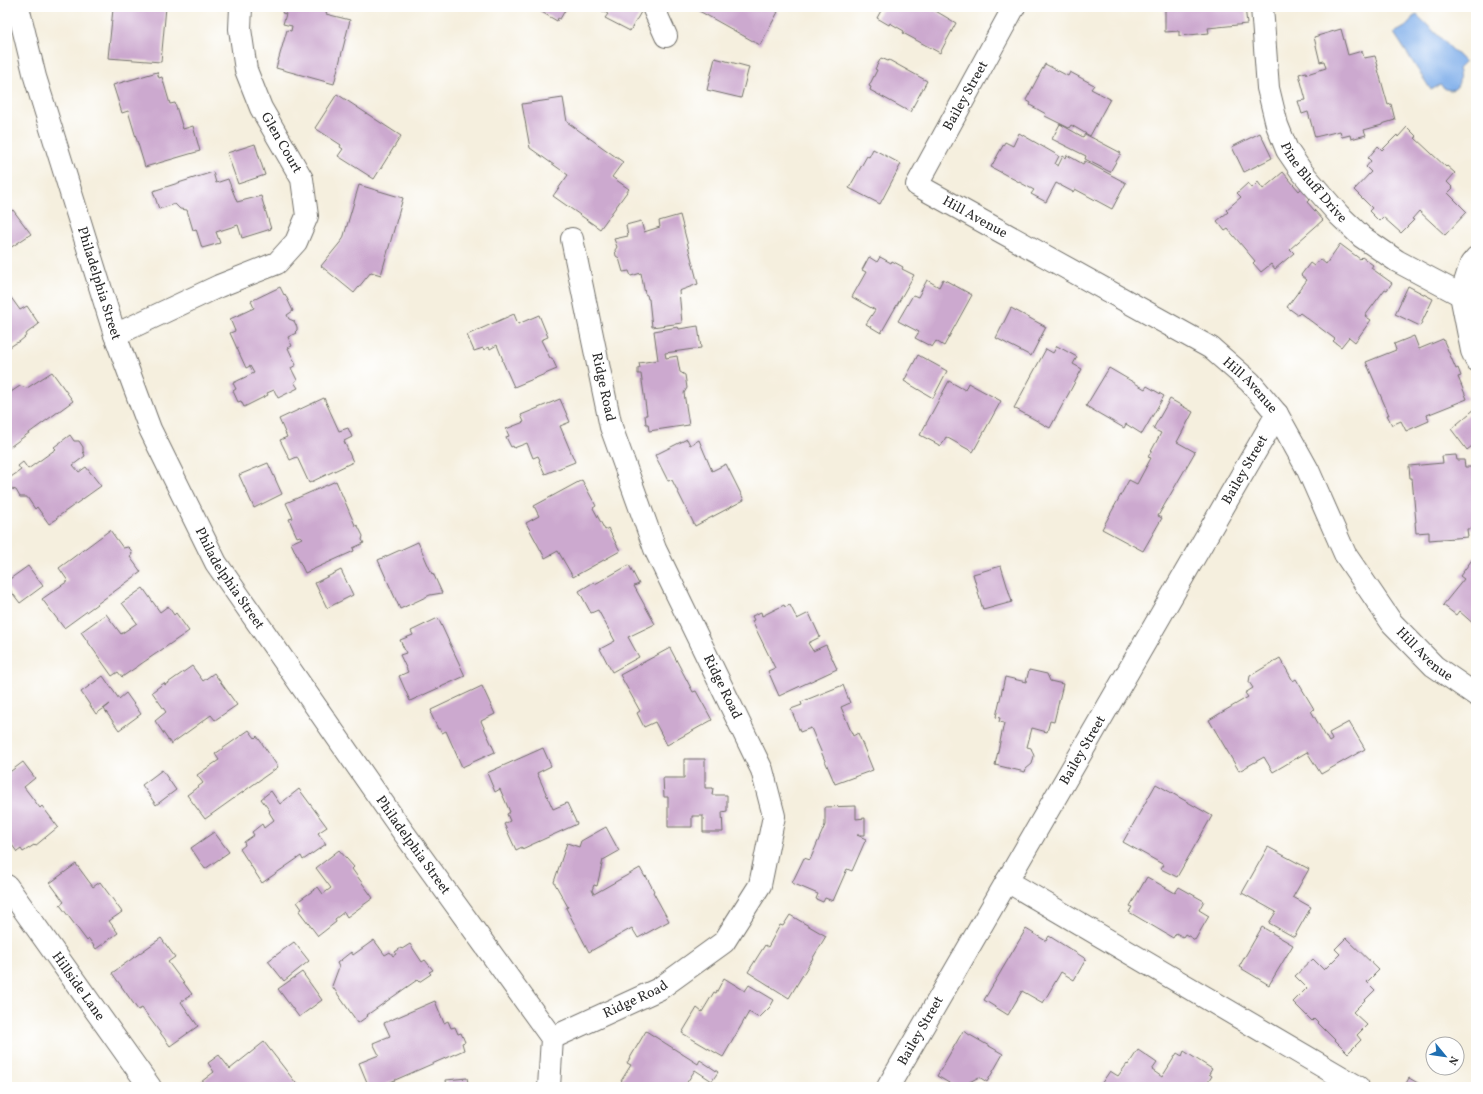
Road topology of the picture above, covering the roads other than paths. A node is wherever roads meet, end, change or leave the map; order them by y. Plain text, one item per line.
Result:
1 (18, 7) edge
2 (241, 7) edge
3 (653, 7) edge
4 (1014, 7) edge
5 (1262, 7) edge
6 (666, 36) dead end
7 (917, 185) joint
8 (572, 239) dead end
9 (1476, 258) edge
10 (1462, 295) junction
11 (115, 335) junction
12 (1476, 360) edge
13 (1277, 414) junction
14 (1476, 695) edge
15 (1007, 881) junction
16 (7, 886) edge
17 (552, 1038) junction
18 (150, 1087) edge
19 (549, 1087) edge
20 (888, 1087) edge
21 (1358, 1087) edge

1 - 11 street, Philadelphia Street
2 - 11 street, Glen Court
3 - 6 street
4 - 7 street, Bailey Street
5 - 10 street, Pine Bluff Drive
7 - 13 street, Hill Avenue
8 - 17 street, Ridge Road
9 - 10 street
10 - 12 street
11 - 17 street, Philadelphia Street
13 - 14 street, Hill Avenue
13 - 15 street, Bailey Street
15 - 20 street, Bailey Street
15 - 21 street
16 - 18 street, Hillside Lane
17 - 19 street

